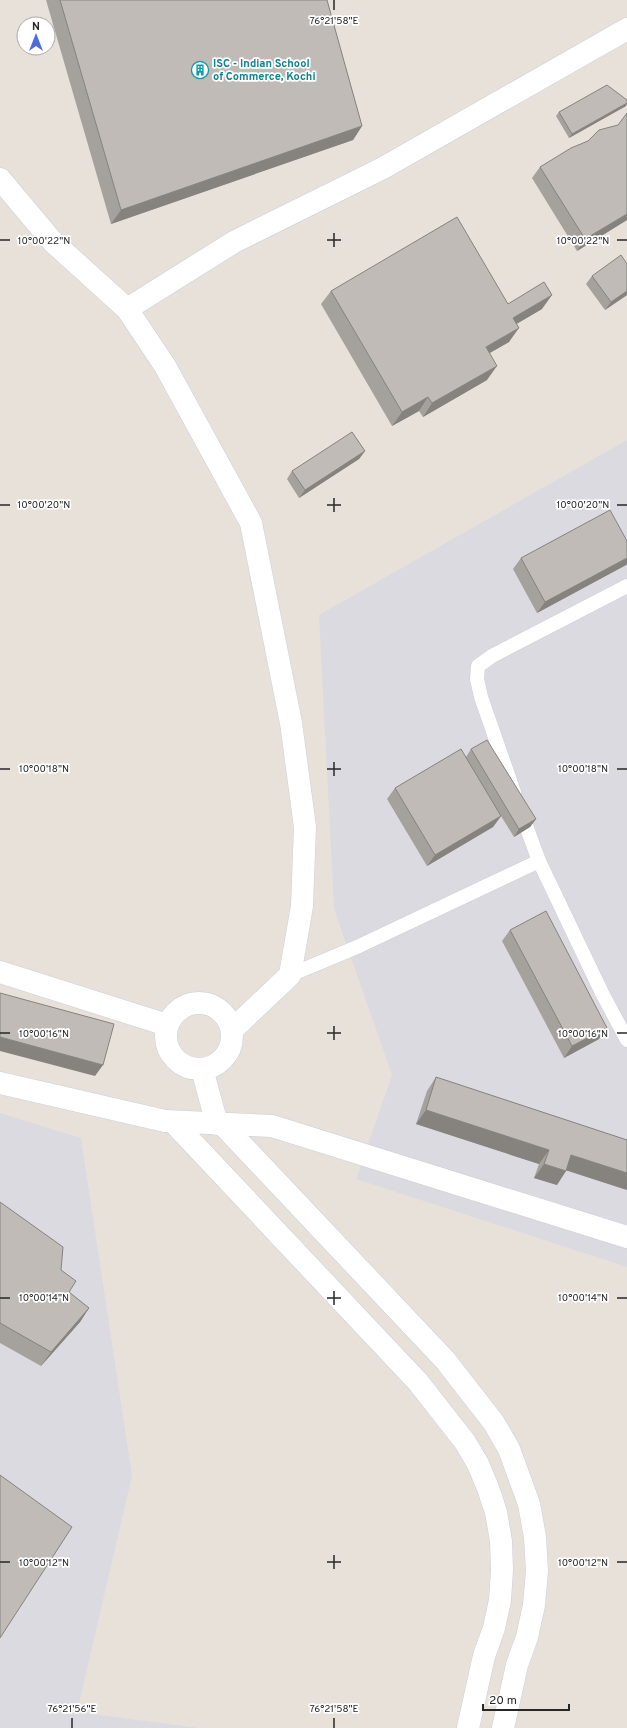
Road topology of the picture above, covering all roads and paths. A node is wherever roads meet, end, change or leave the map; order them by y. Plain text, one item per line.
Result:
1 (627, 29) edge
2 (0, 179) edge
3 (127, 309) junction
4 (627, 586) edge
5 (539, 861) junction
6 (0, 972) edge
7 (290, 975) junction
8 (167, 1025) junction
9 (232, 1030) junction
10 (627, 1040) edge
11 (202, 1069) junction
12 (0, 1083) edge
13 (169, 1122) junction
14 (220, 1125) junction
15 (627, 1236) edge
16 (468, 1728) edge
17 (503, 1728) edge

1 - 3 street
2 - 3 street
3 - 7 street
4 - 5 lane
5 - 7 lane
5 - 10 lane
6 - 8 street
7 - 9 street
8 - 9 street
8 - 11 street
9 - 11 street
11 - 14 street
12 - 13 street
13 - 14 street
13 - 16 street
14 - 15 street
14 - 17 street

